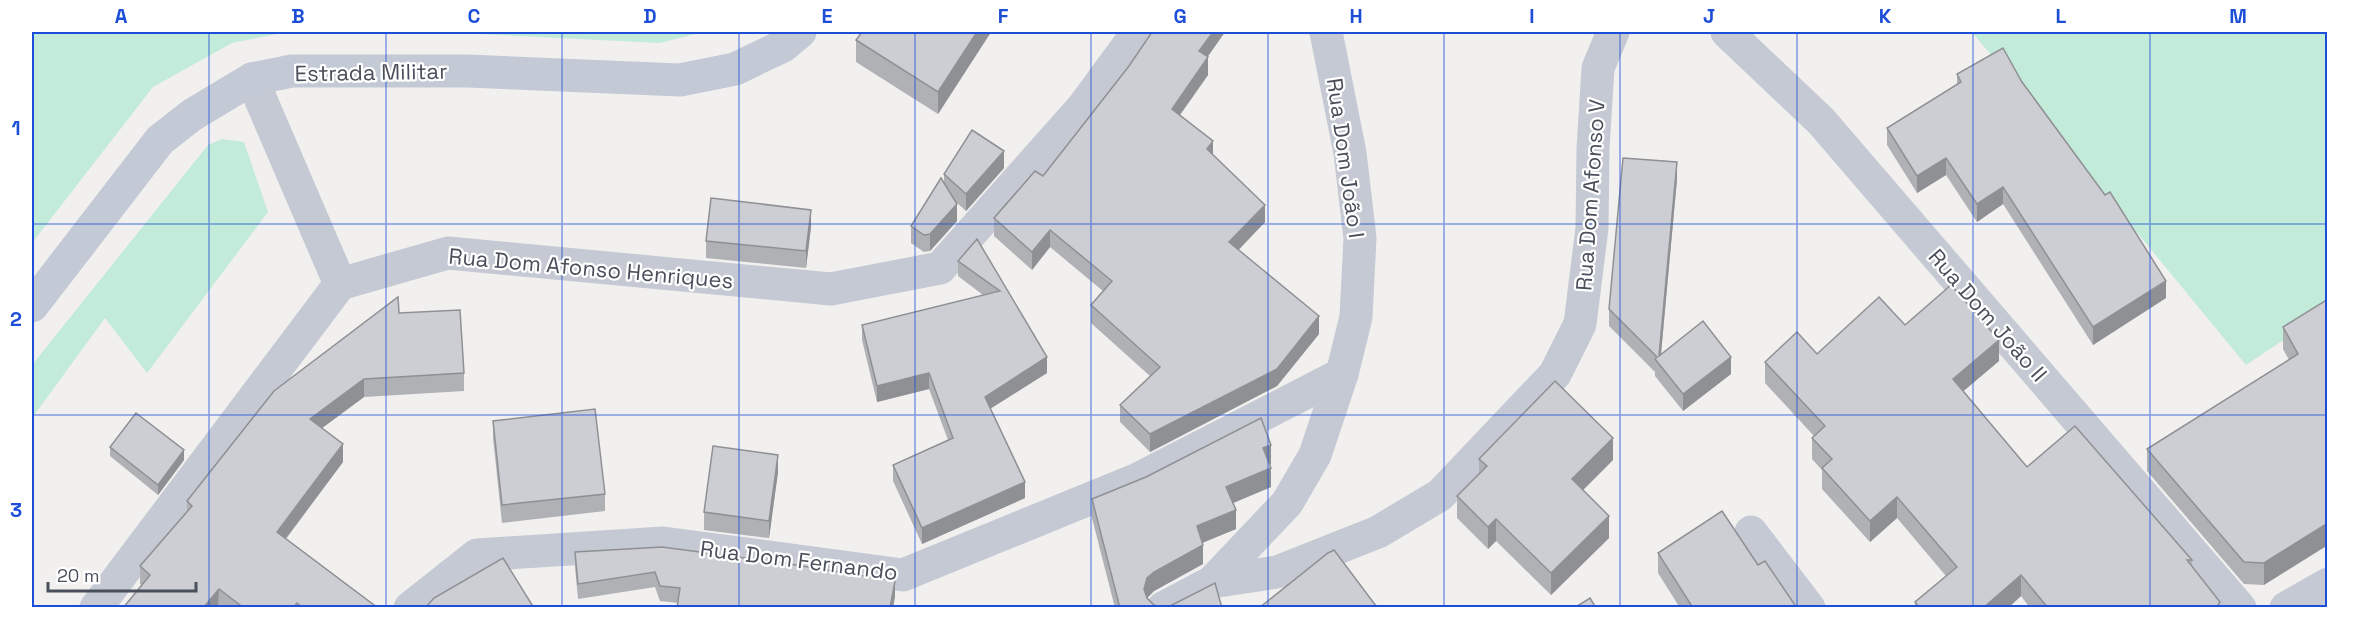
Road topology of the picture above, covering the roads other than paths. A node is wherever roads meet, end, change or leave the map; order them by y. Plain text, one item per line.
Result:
1 (800, 32) edge
2 (1138, 32) edge
3 (1326, 32) edge
4 (1613, 32) edge
5 (1727, 32) edge
6 (252, 80) junction
7 (340, 284) junction
8 (32, 306) edge
9 (1342, 374) junction
10 (1751, 532) dead end
11 (1212, 582) junction
12 (2328, 584) edge
13 (96, 608) edge
14 (411, 608) edge
15 (1163, 608) edge
16 (1809, 608) edge
17 (2240, 608) edge
18 (2286, 608) edge

1 - 6 street, Estrada Militar
2 - 7 street, Rua Dom Afonso Henriques
3 - 9 street, Rua Dom João I
4 - 11 street, Rua Dom Afonso V
5 - 17 street, Rua Dom João II
6 - 7 street
6 - 8 street, Estrada Militar
7 - 13 street
9 - 11 street, Rua Dom João I
9 - 14 street, Rua Dom Fernando
10 - 16 street
11 - 15 street, Rua Dom João I
12 - 18 street

